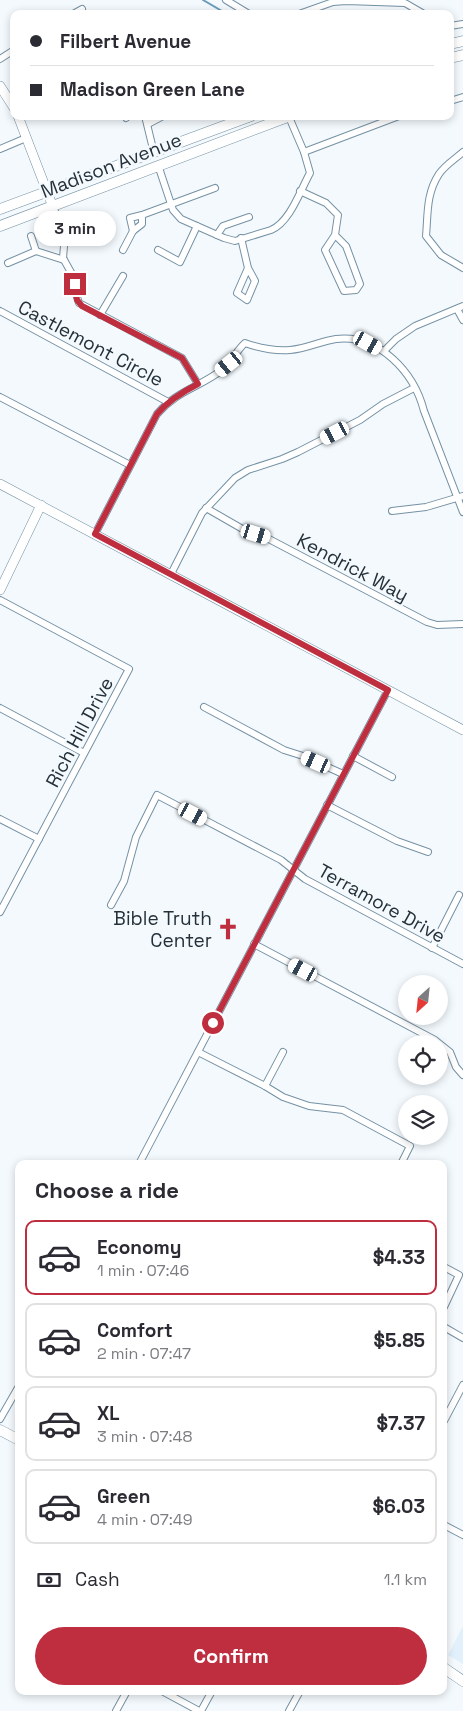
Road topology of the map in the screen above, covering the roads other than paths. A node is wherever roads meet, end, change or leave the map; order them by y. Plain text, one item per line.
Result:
1 (226, 0) edge
2 (411, 2) edge
3 (241, 10) edge
4 (310, 10) edge
5 (0, 86) edge
6 (10, 102) edge
7 (19, 120) edge
8 (146, 120) edge
9 (156, 120) edge
10 (241, 120) edge
11 (279, 120) edge
12 (292, 120) edge
13 (388, 120) edge
14 (148, 124) junction
15 (26, 138) junction
16 (0, 149) edge
17 (304, 152) junction
18 (463, 152) edge
19 (154, 153) junction
20 (158, 165) junction
21 (215, 188) dead end
22 (300, 191) junction
23 (46, 192) junction
24 (171, 204) junction
25 (52, 207) junction
26 (0, 209) edge
27 (142, 215) junction
28 (249, 216) dead end
29 (0, 226) edge
30 (197, 226) junction
31 (133, 231) junction
32 (217, 235) junction
33 (335, 235) junction
34 (31, 236) dead end
35 (241, 238) junction
36 (123, 250) dead end
37 (158, 250) dead end
38 (36, 251) junction
39 (64, 260) junction
40 (8, 263) dead end
41 (248, 268) dead end
42 (463, 268) edge
43 (124, 276) dead end
44 (460, 307) edge
45 (0, 311) edge
46 (100, 315) junction
47 (463, 320) edge
48 (384, 351) junction
49 (198, 384) junction
50 (414, 388) junction
51 (0, 397) edge
52 (168, 402) junction
53 (130, 465) junction
54 (0, 484) edge
55 (460, 497) edge
56 (41, 505) junction
57 (206, 508) junction
58 (392, 511) dead end
59 (463, 512) edge
60 (95, 534) junction
61 (171, 574) junction
62 (0, 590) edge
63 (0, 600) edge
64 (463, 624) edge
65 (388, 690) junction
66 (204, 707) dead end
67 (0, 708) edge
68 (463, 730) edge
69 (84, 753) junction
70 (352, 756) junction
71 (343, 774) junction
72 (392, 777) dead end
73 (327, 805) junction
74 (0, 819) edge
75 (38, 839) junction
76 (428, 852) dead end
77 (294, 869) junction
78 (459, 895) dead end
79 (111, 905) dead end
80 (0, 912) edge
81 (254, 944) junction
82 (432, 948) junction
83 (463, 964) edge
84 (198, 1052) junction
85 (283, 1052) dead end
86 (463, 1075) edge
87 (265, 1086) junction
88 (141, 1160) edge
89 (403, 1160) edge
90 (447, 1268) edge
91 (447, 1301) edge
92 (447, 1329) edge
93 (463, 1338) edge
94 (463, 1385) edge
95 (15, 1393) edge
96 (447, 1416) edge
97 (0, 1419) edge
98 (0, 1430) edge
99 (15, 1438) edge
100 (447, 1527) edge
101 (463, 1535) edge
102 (447, 1670) edge
103 (462, 1678) edge
104 (125, 1695) edge
105 (170, 1695) edge
106 (210, 1695) edge
107 (298, 1695) edge
108 (116, 1711) edge
109 (200, 1711) edge
110 (289, 1711) edge

1 - 3 street
2 - 4 street
5 - 6 street
7 - 15 street
8 - 14 street
9 - 14 street
10 - 19 main road, Madison Avenue
11 - 20 main road, Madison Avenue
12 - 17 street
13 - 17 street
14 - 19 street
15 - 16 street
15 - 23 street
17 - 22 street
18 - 42 street
19 - 23 main road, Madison Avenue
20 - 24 street
20 - 25 main road, Madison Avenue
21 - 24 street
22 - 33 street
22 - 35 street
23 - 25 street
23 - 26 main road, Madison Avenue
24 - 27 street
24 - 30 street
25 - 29 main road, Madison Avenue
25 - 39 street
27 - 31 street
27 - 31 street
28 - 32 street
30 - 32 street
30 - 37 street
31 - 36 street
32 - 35 street
33 - 33 street
34 - 38 street
35 - 41 street
38 - 39 street
38 - 40 street
39 - 46 street
43 - 46 street
44 - 47 street
44 - 48 street
45 - 52 street, Castlemont Circle
46 - 49 street
48 - 49 street
48 - 50 street
49 - 52 street
50 - 55 street
50 - 57 street
51 - 53 street
52 - 53 street
53 - 60 street
54 - 56 street
55 - 58 street
55 - 59 street
56 - 60 street
56 - 62 street
57 - 61 street
57 - 64 street, Kendrick Way
60 - 61 street
61 - 65 street
63 - 69 street, Rich Hill Drive
65 - 68 street
65 - 70 street
66 - 71 street
67 - 69 street
69 - 75 street, Rich Hill Drive
70 - 71 street
70 - 72 street
71 - 73 street
73 - 76 street
73 - 77 street
74 - 75 street
75 - 80 street, Rich Hill Drive
77 - 79 street, Terramore Drive
77 - 81 street
77 - 82 street, Terramore Drive
78 - 82 street
81 - 84 street
81 - 86 street
82 - 83 street, Terramore Drive
84 - 87 street
84 - 88 street
85 - 87 street
87 - 89 street
90 - 91 street
92 - 93 street
94 - 96 street
95 - 97 street
98 - 99 main road
100 - 101 street
102 - 103 main road
104 - 108 street
105 - 109 street
106 - 109 street
107 - 110 street

